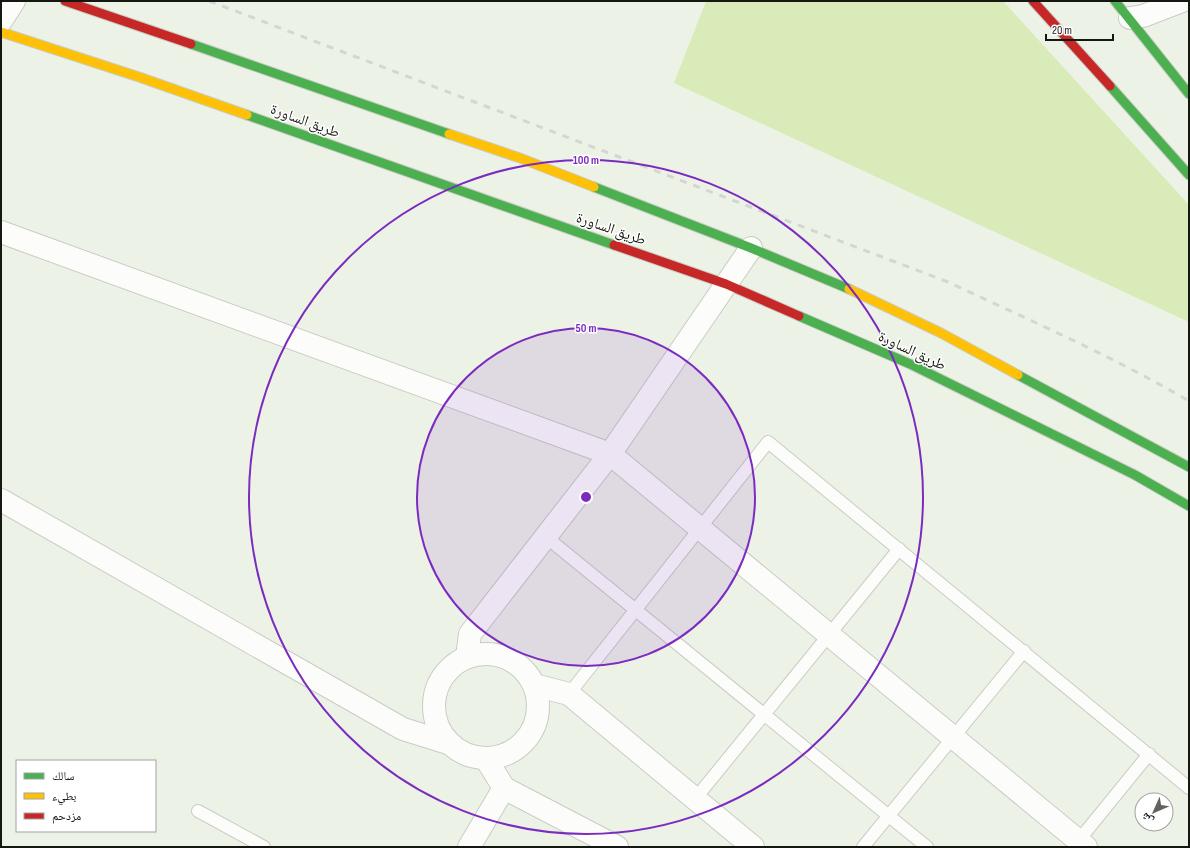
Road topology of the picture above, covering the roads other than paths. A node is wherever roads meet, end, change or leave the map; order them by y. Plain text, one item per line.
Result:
1 (14, 1) edge
2 (65, 1) edge
3 (1033, 1) edge
4 (1115, 1) edge
5 (1182, 1) edge
6 (1130, 18) junction
7 (1, 21) edge
8 (1, 32) edge
9 (1189, 94) edge
10 (1189, 175) edge
11 (1, 232) edge
12 (751, 248) junction
13 (726, 284) junction
14 (610, 454) junction
15 (1189, 467) edge
16 (1, 500) edge
17 (1189, 506) edge
18 (700, 528) junction
19 (546, 537) junction
20 (899, 549) junction
21 (635, 610) junction
22 (829, 635) junction
23 (1024, 651) junction
24 (467, 657) junction
25 (534, 685) junction
26 (569, 694) junction
27 (764, 715) junction
28 (953, 737) junction
29 (448, 743) junction
30 (1149, 754) junction
31 (486, 759) junction
32 (504, 788) junction
33 (1189, 788) edge
34 (695, 799) junction
35 (198, 811) dead end
36 (889, 816) junction
37 (1079, 845) edge
38 (264, 847) edge
39 (469, 847) edge
40 (617, 847) edge
41 (753, 847) edge
42 (863, 847) edge
43 (927, 847) edge

1 - 7 street
2 - 12 main road, طريق الساورة
3 - 10 main road
4 - 6 main road
5 - 6 street
6 - 9 main road
8 - 13 main road, طريق الساورة
11 - 14 street
12 - 13 street
12 - 15 main road, طريق الساورة
13 - 14 street
13 - 17 main road, طريق الساورة
14 - 18 street
14 - 19 street
16 - 29 street
18 - 20 lane
18 - 21 lane
18 - 22 street
19 - 21 lane
19 - 24 street
20 - 22 lane
20 - 23 lane
21 - 26 lane
21 - 27 lane
22 - 27 lane
22 - 28 street
23 - 28 lane
23 - 30 lane
24 - 25 street
24 - 29 street
25 - 26 street
25 - 31 street
26 - 34 street
27 - 34 lane
27 - 36 lane
28 - 36 lane
28 - 37 street
29 - 31 street
30 - 33 lane
30 - 37 lane
31 - 32 street
32 - 39 street
32 - 40 street
34 - 41 street
35 - 38 lane
36 - 42 lane
36 - 43 lane

